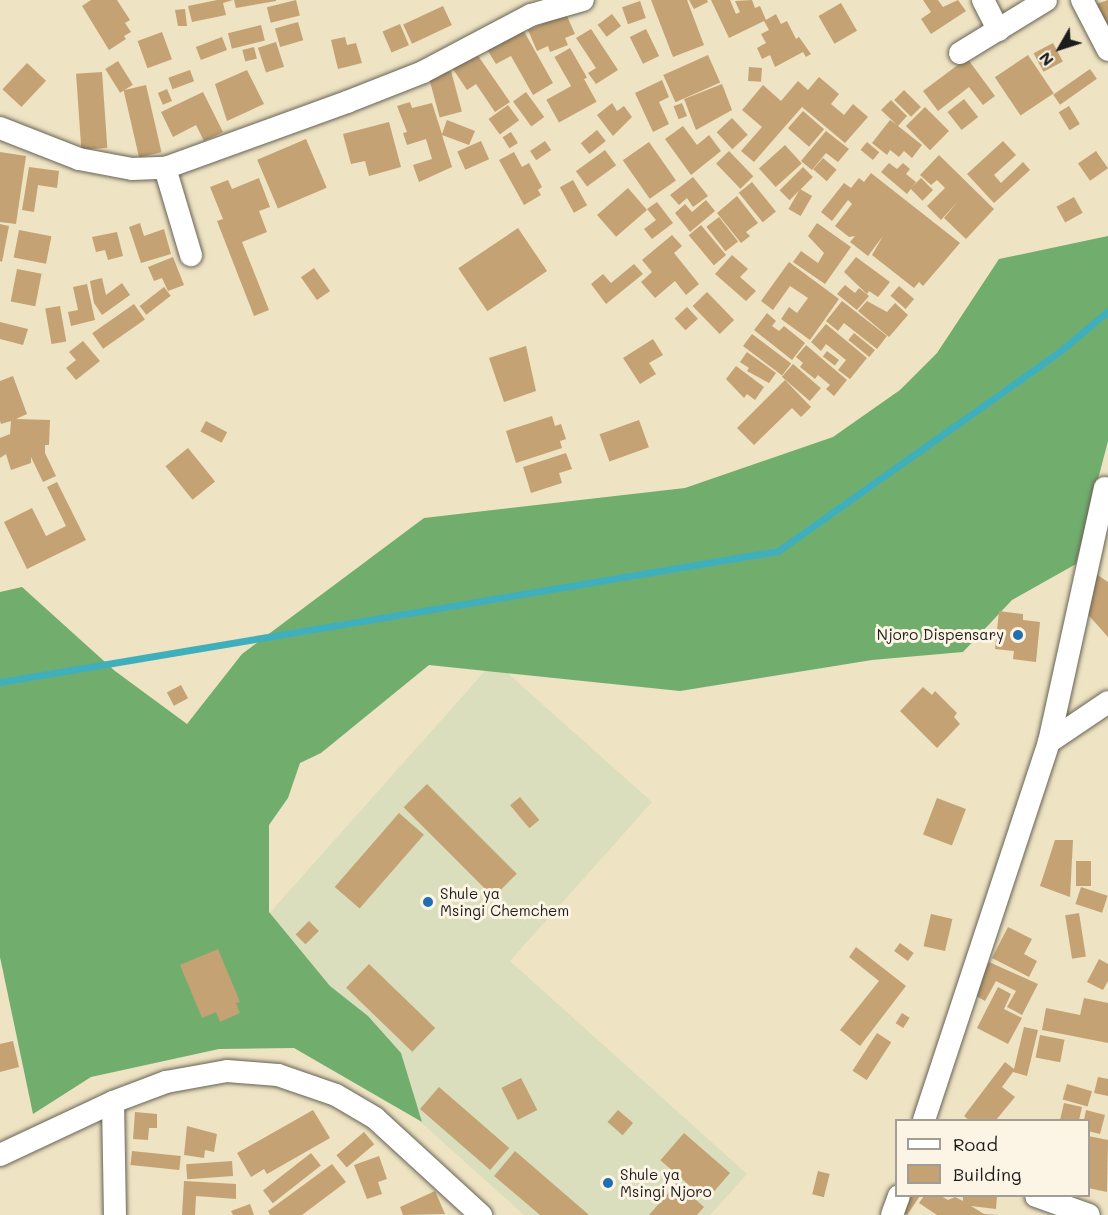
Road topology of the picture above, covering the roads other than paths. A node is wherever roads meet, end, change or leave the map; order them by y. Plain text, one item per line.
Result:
1 (583, 0) edge
2 (983, 0) edge
3 (1046, 0) edge
4 (1082, 0) edge
5 (998, 30) junction
6 (1108, 50) edge
7 (960, 53) dead end
8 (0, 128) edge
9 (165, 168) junction
10 (191, 255) dead end
11 (1105, 488) dead end
12 (1108, 702) edge
13 (1049, 742) junction
14 (113, 1102) junction
15 (924, 1119) edge
16 (0, 1155) edge
17 (899, 1197) edge
18 (1039, 1197) edge
19 (115, 1215) edge
20 (480, 1215) edge
21 (892, 1215) edge
22 (1089, 1215) edge

1 - 9 street
2 - 5 street
3 - 5 street
4 - 6 street
5 - 7 street
8 - 9 street
9 - 10 street
11 - 13 street
12 - 13 street
13 - 15 street
14 - 16 street
14 - 19 street
14 - 20 street
17 - 21 street
18 - 22 street

